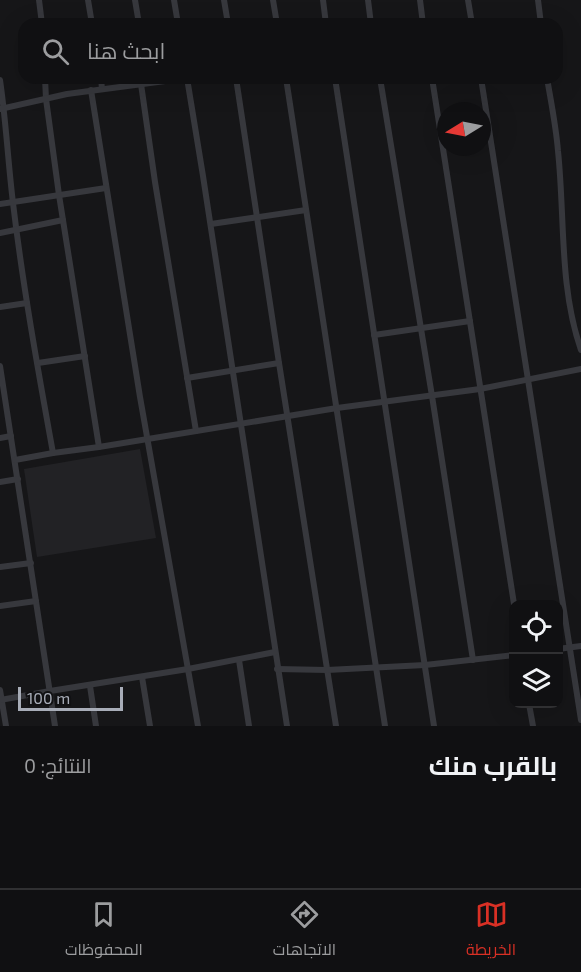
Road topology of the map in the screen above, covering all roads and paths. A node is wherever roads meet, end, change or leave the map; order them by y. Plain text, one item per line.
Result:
1 (39, 0) edge
2 (88, 0) edge
3 (135, 0) edge
4 (174, 0) edge
5 (224, 0) edge
6 (273, 0) edge
7 (323, 0) edge
8 (368, 0) edge
9 (420, 0) edge
10 (468, 0) edge
11 (538, 0) edge
12 (41, 18) edge
13 (91, 18) edge
14 (138, 18) edge
15 (177, 18) edge
16 (227, 18) edge
17 (276, 18) edge
18 (325, 18) edge
19 (370, 18) edge
20 (422, 18) edge
21 (471, 18) edge
22 (540, 18) edge
23 (0, 80) edge
24 (45, 84) edge
25 (101, 84) edge
26 (133, 84) edge
27 (146, 84) edge
28 (188, 84) edge
29 (237, 84) edge
30 (287, 84) edge
31 (335, 84) edge
32 (381, 84) edge
33 (433, 84) edge
34 (482, 84) edge
35 (548, 84) edge
36 (102, 89) junction
37 (91, 90) junction
38 (46, 99) junction
39 (2, 109) edge
40 (106, 188) junction
41 (59, 195) junction
42 (13, 202) junction
43 (0, 204) edge
44 (306, 210) junction
45 (257, 216) junction
46 (63, 220) junction
47 (211, 224) junction
48 (17, 230) junction
49 (0, 232) edge
50 (27, 303) junction
51 (0, 307) edge
52 (470, 321) junction
53 (420, 328) junction
54 (374, 335) junction
55 (581, 350) edge
56 (85, 356) junction
57 (38, 363) junction
58 (279, 363) junction
59 (0, 366) edge
60 (581, 369) edge
61 (233, 370) junction
62 (187, 378) junction
63 (528, 379) junction
64 (480, 389) junction
65 (432, 396) junction
66 (385, 402) junction
67 (337, 408) junction
68 (288, 416) junction
69 (241, 424) junction
70 (196, 431) junction
71 (11, 436) junction
72 (0, 438) edge
73 (148, 438) junction
74 (99, 447) junction
75 (53, 453) junction
76 (15, 460) junction
77 (18, 479) junction
78 (0, 482) edge
79 (31, 563) junction
80 (0, 567) edge
81 (513, 600) edge
82 (36, 601) junction
83 (0, 606) edge
84 (581, 646) edge
85 (570, 647) junction
86 (563, 648) edge
87 (275, 652) junction
88 (509, 656) edge
89 (239, 660) junction
90 (473, 660) junction
91 (425, 665) junction
92 (377, 668) junction
93 (188, 669) junction
94 (278, 669) junction
95 (327, 670) junction
96 (142, 677) junction
97 (90, 686) junction
98 (0, 690) edge
99 (50, 691) junction
100 (1, 700) edge
101 (530, 708) edge
102 (581, 720) edge
103 (6, 726) edge
104 (55, 726) edge
105 (96, 726) edge
106 (150, 726) edge
107 (198, 726) edge
108 (249, 726) edge
109 (286, 726) edge
110 (336, 726) edge
111 (385, 726) edge
112 (434, 726) edge
113 (533, 726) edge

1 - 12 street
2 - 13 street
3 - 14 street
4 - 15 street
5 - 16 street
6 - 17 street
7 - 18 street
8 - 19 street
9 - 20 street
10 - 21 street
11 - 22 street
23 - 39 street
24 - 38 street
25 - 36 street
26 - 36 street
27 - 62 street
28 - 47 street
29 - 45 street
30 - 44 street
31 - 54 street
32 - 53 street
33 - 52 street
34 - 63 street
35 - 55 street
36 - 37 street
37 - 38 street
37 - 40 street
38 - 39 street
38 - 41 street
39 - 42 street
40 - 41 street
40 - 73 street
41 - 42 street
41 - 46 street
42 - 43 street
42 - 48 street
44 - 45 street
44 - 67 street
45 - 47 street
45 - 58 street
46 - 48 street
46 - 56 street
47 - 61 street
48 - 49 street
48 - 50 street
50 - 51 street
50 - 57 street
52 - 53 street
52 - 64 street
53 - 54 street
53 - 65 street
54 - 66 street
56 - 57 street
56 - 74 street
57 - 75 street
58 - 61 street
58 - 68 street
59 - 71 street
60 - 63 street
61 - 62 street
61 - 69 street
62 - 70 street
63 - 64 street
63 - 85 street
64 - 65 street
64 - 81 street
65 - 66 street
65 - 90 street
66 - 67 street
66 - 91 street
67 - 68 street
67 - 92 street
68 - 69 street
68 - 95 street
69 - 70 street
69 - 87 street
70 - 73 street
71 - 72 street
71 - 76 street
73 - 74 street
73 - 93 street
74 - 75 street
75 - 76 street
76 - 77 street
77 - 78 street
77 - 79 street
79 - 80 street
79 - 82 street
82 - 83 street
82 - 99 street
84 - 85 street
85 - 86 street
85 - 102 street
87 - 89 street
87 - 94 street
88 - 90 street
89 - 93 street
89 - 108 street
90 - 91 street
91 - 92 street
91 - 112 street
92 - 95 street
92 - 111 street
93 - 96 street
93 - 107 street
94 - 95 street
94 - 109 street
95 - 110 street
96 - 97 street
96 - 106 street
97 - 99 street
97 - 105 street
98 - 100 street
99 - 100 street
99 - 104 street
100 - 103 street
101 - 113 street

